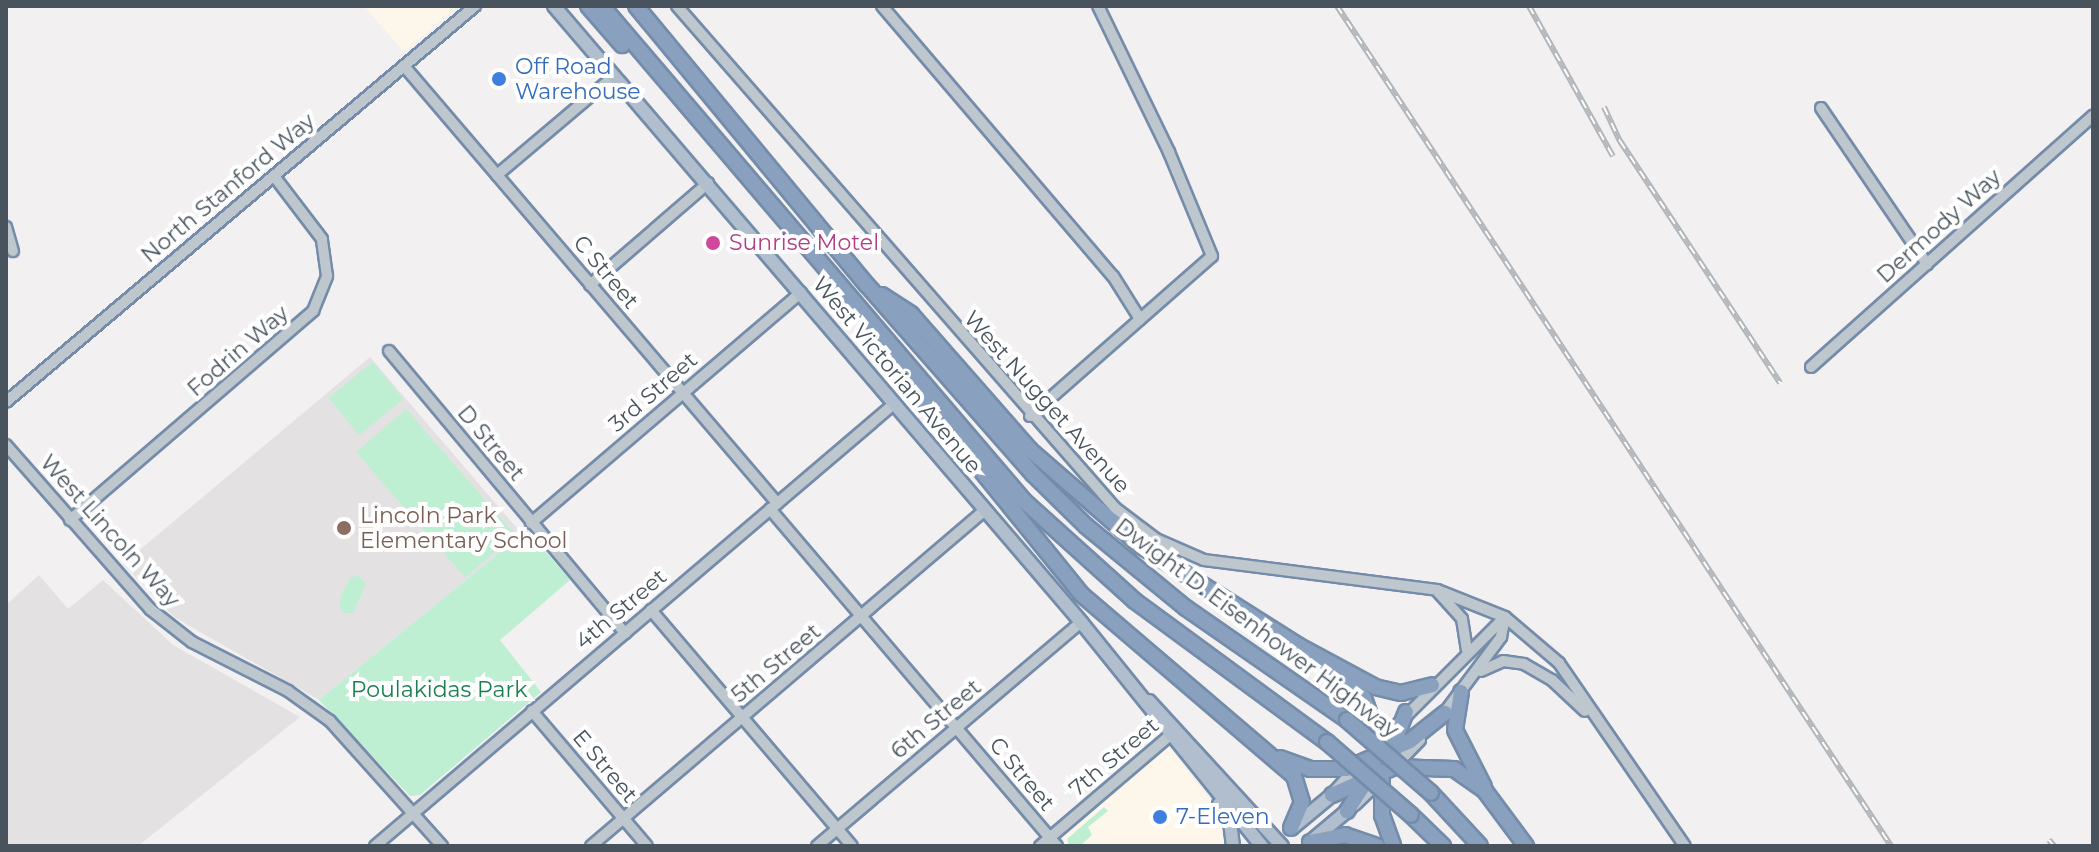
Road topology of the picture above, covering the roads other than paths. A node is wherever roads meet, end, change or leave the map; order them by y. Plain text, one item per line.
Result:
1 (475, 6) edge
2 (554, 6) edge
3 (588, 6) edge
4 (602, 6) edge
5 (636, 6) edge
6 (677, 6) edge
7 (882, 6) edge
8 (1098, 6) edge
9 (404, 66) junction
10 (614, 76) junction
11 (1821, 108) dead end
12 (691, 112) junction
13 (2093, 116) edge
14 (497, 175) junction
15 (274, 176) junction
16 (708, 183) junction
17 (6, 227) edge
18 (13, 251) dead end
19 (1927, 264) junction
20 (590, 285) junction
21 (867, 285) junction
22 (801, 292) junction
23 (1140, 319) junction
24 (887, 344) junction
25 (389, 351) dead end
26 (1811, 367) dead end
27 (683, 393) junction
28 (6, 402) edge
29 (895, 403) junction
30 (1030, 416) junction
31 (6, 445) edge
32 (773, 506) junction
33 (985, 510) junction
34 (70, 520) junction
35 (531, 523) junction
36 (1437, 590) junction
37 (651, 610) junction
38 (861, 616) junction
39 (1505, 617) junction
40 (1081, 622) junction
41 (625, 633) junction
42 (1299, 646) junction
43 (1467, 650) junction
44 (1478, 674) junction
45 (1432, 685) junction
46 (1461, 692) junction
47 (532, 711) junction
48 (1406, 712) joint
49 (1445, 713) joint
50 (742, 717) junction
51 (956, 727) junction
52 (1603, 731) junction
53 (1173, 732) junction
54 (1273, 755) junction
55 (1382, 763) junction
56 (1358, 765) junction
57 (1195, 769) junction
58 (1485, 791) junction
59 (1332, 795) junction
60 (1347, 811) joint
61 (413, 812) junction
62 (624, 819) junction
63 (1291, 828) junction
64 (837, 829) junction
65 (1054, 842) edge
66 (1277, 844) edge
67 (1308, 844) edge
68 (375, 846) edge
69 (442, 846) edge
70 (591, 846) edge
71 (647, 846) edge
72 (817, 846) edge
73 (852, 846) edge
74 (1040, 846) edge
75 (1233, 846) edge
76 (1262, 846) edge
77 (1377, 846) edge
78 (1393, 846) edge
79 (1443, 846) edge
80 (1480, 846) edge
81 (1526, 846) edge
82 (1685, 846) edge

1 - 9 street, North Stanford Way
2 - 10 main road, West Victorian Avenue
3 - 12 highway
4 - 12 highway
5 - 21 highway, Dwight D. Eisenhower Highway
6 - 30 street, West Nugget Avenue
7 - 23 street
8 - 23 street
9 - 14 street, C Street
9 - 15 street, North Stanford Way
10 - 14 street
10 - 16 main road, West Victorian Avenue
11 - 19 street
12 - 24 highway
13 - 19 street, Dermody Way
14 - 20 street, C Street
15 - 28 street, North Stanford Way
15 - 34 street, Fodrin Way
16 - 20 street
16 - 22 main road, West Victorian Avenue
17 - 18 street
19 - 26 street, Dermody Way
20 - 27 street, C Street
21 - 42 highway
21 - 80 highway, Dwight D. Eisenhower Highway, bridge
22 - 27 street, 3rd Street
22 - 29 main road, West Victorian Avenue
23 - 30 street
24 - 54 highway
24 - 79 highway, bridge
25 - 35 street, D Street
27 - 32 street, C Street
27 - 35 street, 3rd Street
29 - 32 street, 4th Street
29 - 33 main road, West Victorian Avenue
30 - 36 street, West Nugget Avenue
31 - 34 street, West Lincoln Way
32 - 37 street, 4th Street
32 - 38 street, C Street
33 - 38 street, 5th Street
33 - 40 main road, West Victorian Avenue
34 - 61 street, West Lincoln Way
35 - 41 street, D Street
36 - 39 street, West Nugget Avenue
36 - 43 street
37 - 41 street, 4th Street
37 - 50 street
38 - 50 street, 5th Street
38 - 51 street, C Street
39 - 43 street
39 - 44 street
39 - 52 street, West Nugget Avenue
40 - 51 street, 6th Street
40 - 53 main road, West Victorian Avenue
41 - 47 street, 4th Street
42 - 45 highway
42 - 55 highway
43 - 45 street
44 - 46 street
44 - 52 street
45 - 48 street
46 - 49 street
46 - 58 highway
47 - 61 street, 4th Street
47 - 62 street, E Street
48 - 55 highway
49 - 55 highway
50 - 62 street, 5th Street
50 - 64 street
51 - 64 street, 6th Street
51 - 65 street, C Street
52 - 82 street, West Nugget Avenue
53 - 57 main road, West Victorian Avenue
53 - 65 street, 7th Street
53 - 66 main road, West Victorian Avenue
54 - 56 highway
54 - 63 highway
55 - 56 highway
55 - 58 highway
55 - 59 highway
55 - 60 highway
55 - 78 highway
56 - 59 street
57 - 75 main road
57 - 76 main road, West Victorian Avenue
58 - 81 highway
59 - 63 main road
60 - 67 main road
61 - 68 street, 4th Street
61 - 69 street, West Lincoln Way
62 - 70 street, 5th Street
62 - 71 street, E Street
63 - 66 main road
64 - 72 street, 6th Street
64 - 73 street
65 - 74 street, 7th Street
67 - 77 highway

